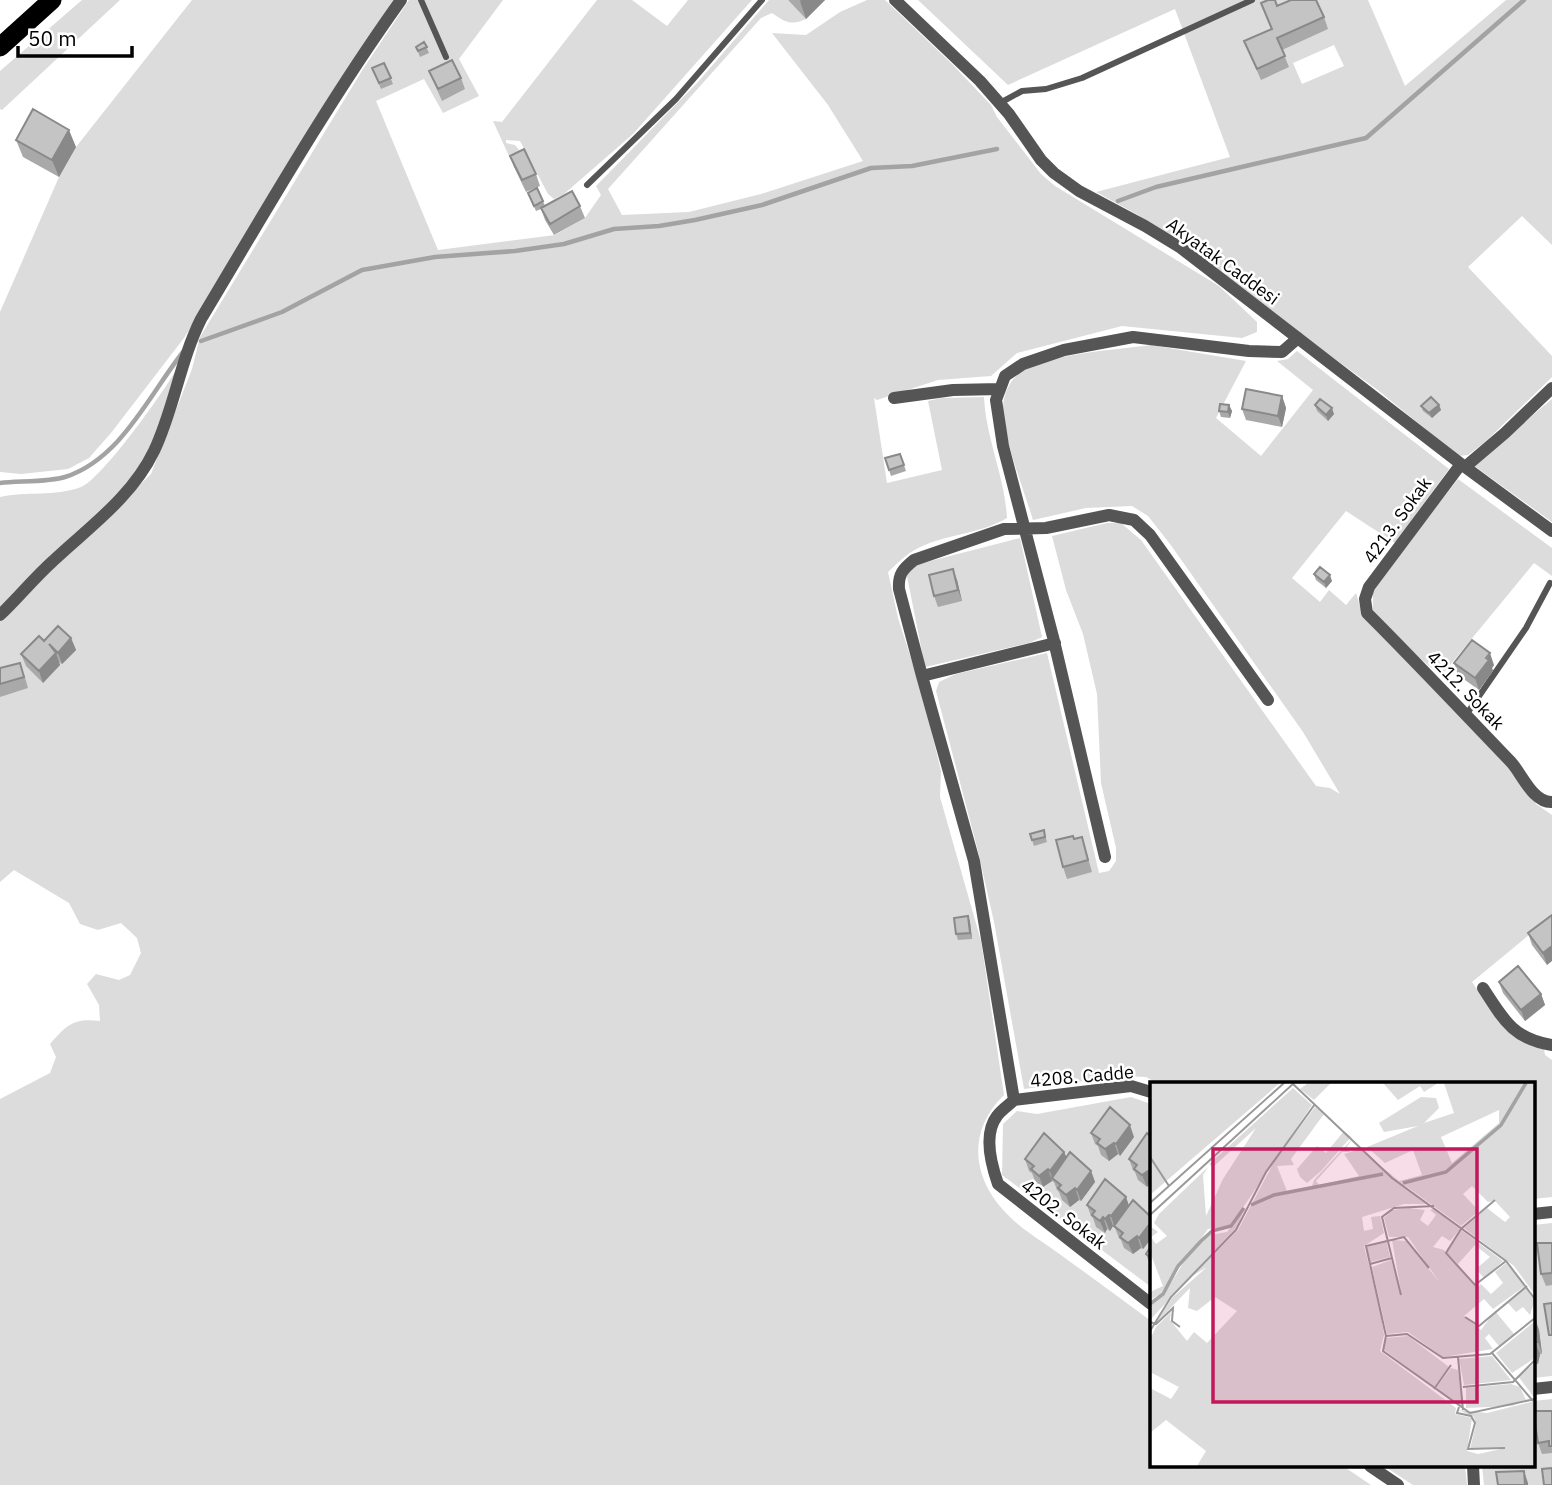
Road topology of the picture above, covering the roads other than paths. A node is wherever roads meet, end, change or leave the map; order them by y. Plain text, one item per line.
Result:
1 (52, 0) edge
2 (401, 0) edge
3 (421, 0) edge
4 (762, 0) edge
5 (895, 0) edge
6 (1252, 0) edge
7 (0, 47) edge
8 (446, 57) dead end
9 (1000, 103) junction
10 (587, 184) dead end
11 (1298, 338) junction
12 (1552, 388) edge
13 (1000, 389) junction
14 (894, 398) dead end
15 (1463, 465) junction
16 (1024, 528) junction
17 (1552, 531) edge
18 (1550, 583) dead end
19 (1365, 599) joint
20 (0, 615) edge
21 (1055, 643) junction
22 (922, 676) junction
23 (1268, 699) dead end
24 (1466, 715) junction
25 (1549, 802) edge
26 (1105, 858) dead end
27 (1483, 988) dead end
28 (1552, 1045) edge
29 (1150, 1092) edge
30 (1014, 1100) junction
31 (1552, 1212) edge
32 (1534, 1214) edge
33 (1150, 1303) edge
34 (1552, 1387) edge
35 (1534, 1389) edge
36 (1373, 1468) edge
37 (1398, 1485) edge

1 - 7 highway
2 - 20 street
3 - 8 lane
4 - 10 lane
5 - 9 street, Akyatak Caddesi
6 - 9 lane
9 - 11 street, Akyatak Caddesi
11 - 13 street
11 - 15 street, Akyatak Caddesi
12 - 15 street, 4213. Sokak
13 - 14 street
13 - 16 street
15 - 17 street, Akyatak Caddesi
15 - 19 street, 4213. Sokak
16 - 21 street
16 - 22 street
16 - 23 street
18 - 24 lane
19 - 24 street, 4212. Sokak
21 - 22 street
21 - 26 street
22 - 30 street
24 - 25 street, 4212. Sokak
27 - 28 street
29 - 30 street, 4208. Cadde
30 - 33 street, 4202. Sokak
31 - 32 street
34 - 35 street
36 - 37 street

